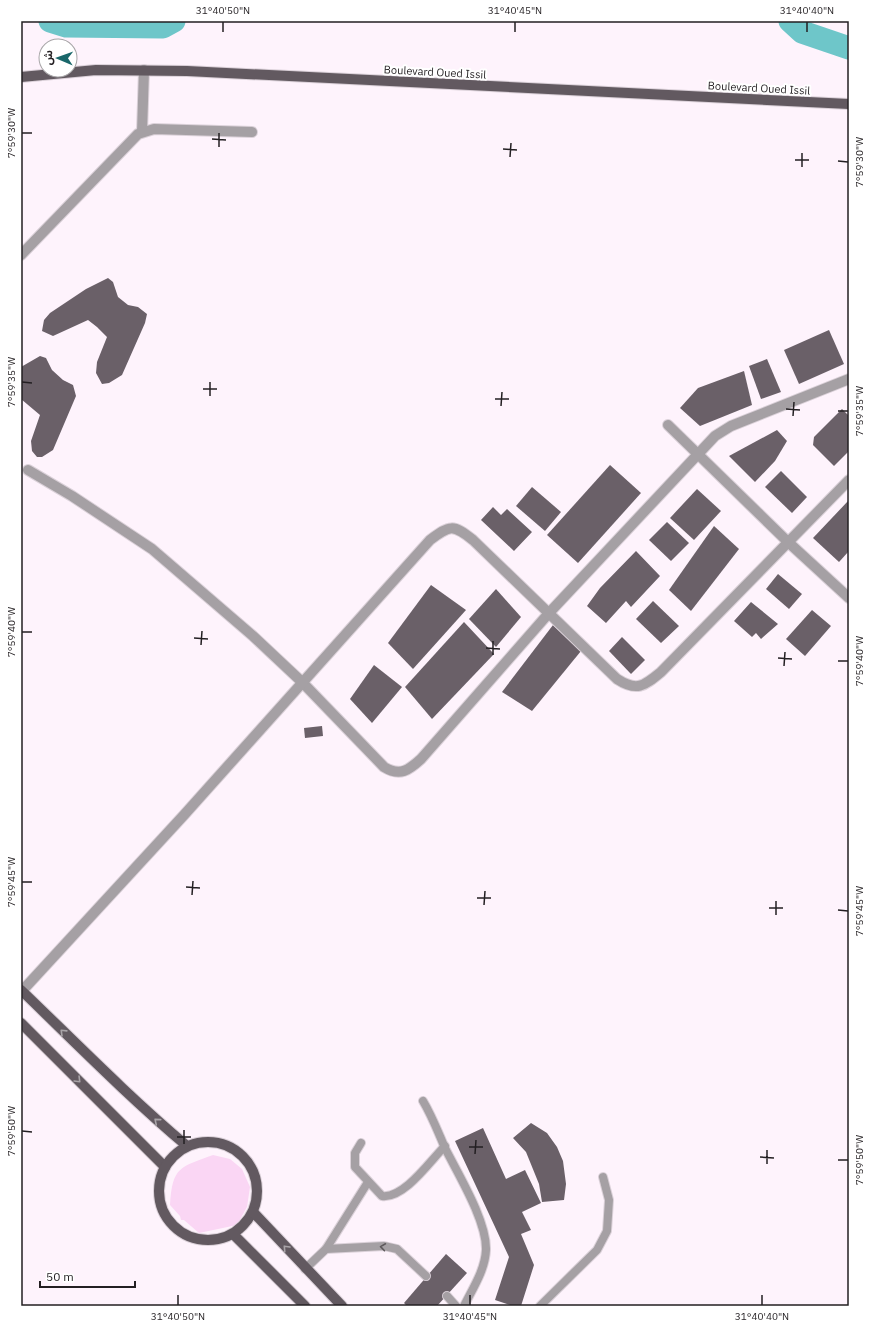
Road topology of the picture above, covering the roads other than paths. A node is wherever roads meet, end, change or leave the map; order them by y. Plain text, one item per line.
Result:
1 (144, 70) junction
2 (21, 77) edge
3 (849, 104) edge
4 (142, 132) junction
5 (252, 132) dead end
6 (21, 255) edge
7 (849, 379) edge
8 (668, 425) dead end
9 (698, 455) junction
10 (28, 470) dead end
11 (849, 480) edge
12 (788, 542) junction
13 (849, 598) edge
14 (549, 613) junction
15 (302, 682) junction
16 (21, 991) edge
17 (21, 1023) edge
18 (423, 1101) dead end
19 (361, 1143) dead end
20 (187, 1146) junction
21 (445, 1146) junction
22 (165, 1167) junction
23 (603, 1177) dead end
24 (368, 1182) junction
25 (253, 1212) junction
26 (233, 1234) junction
27 (326, 1249) junction
28 (305, 1269) junction
29 (426, 1276) dead end
30 (447, 1296) dead end
31 (305, 1306) edge
32 (342, 1306) edge
33 (456, 1306) edge
34 (464, 1306) edge
35 (540, 1306) edge

1 - 2 main road, Boulevard Oued Issil
1 - 3 main road, Boulevard Oued Issil
1 - 4 street
4 - 5 street
4 - 6 street
7 - 9 street
8 - 9 street
9 - 12 street
9 - 14 street
10 - 15 street
11 - 12 street
12 - 13 street
12 - 14 street
14 - 15 street
14 - 15 street
15 - 16 street
20 -> 16 main road
17 -> 22 main road
18 - 21 lane
19 - 24 lane
20 - 22 main road
20 - 25 main road
21 - 24 lane
21 - 34 lane
22 - 26 main road
23 - 35 lane
24 - 27 lane
25 - 26 main road
28 -> 25 main road
26 - 31 main road
27 - 28 lane
29 -> 27 lane
28 - 32 main road
30 - 33 lane

